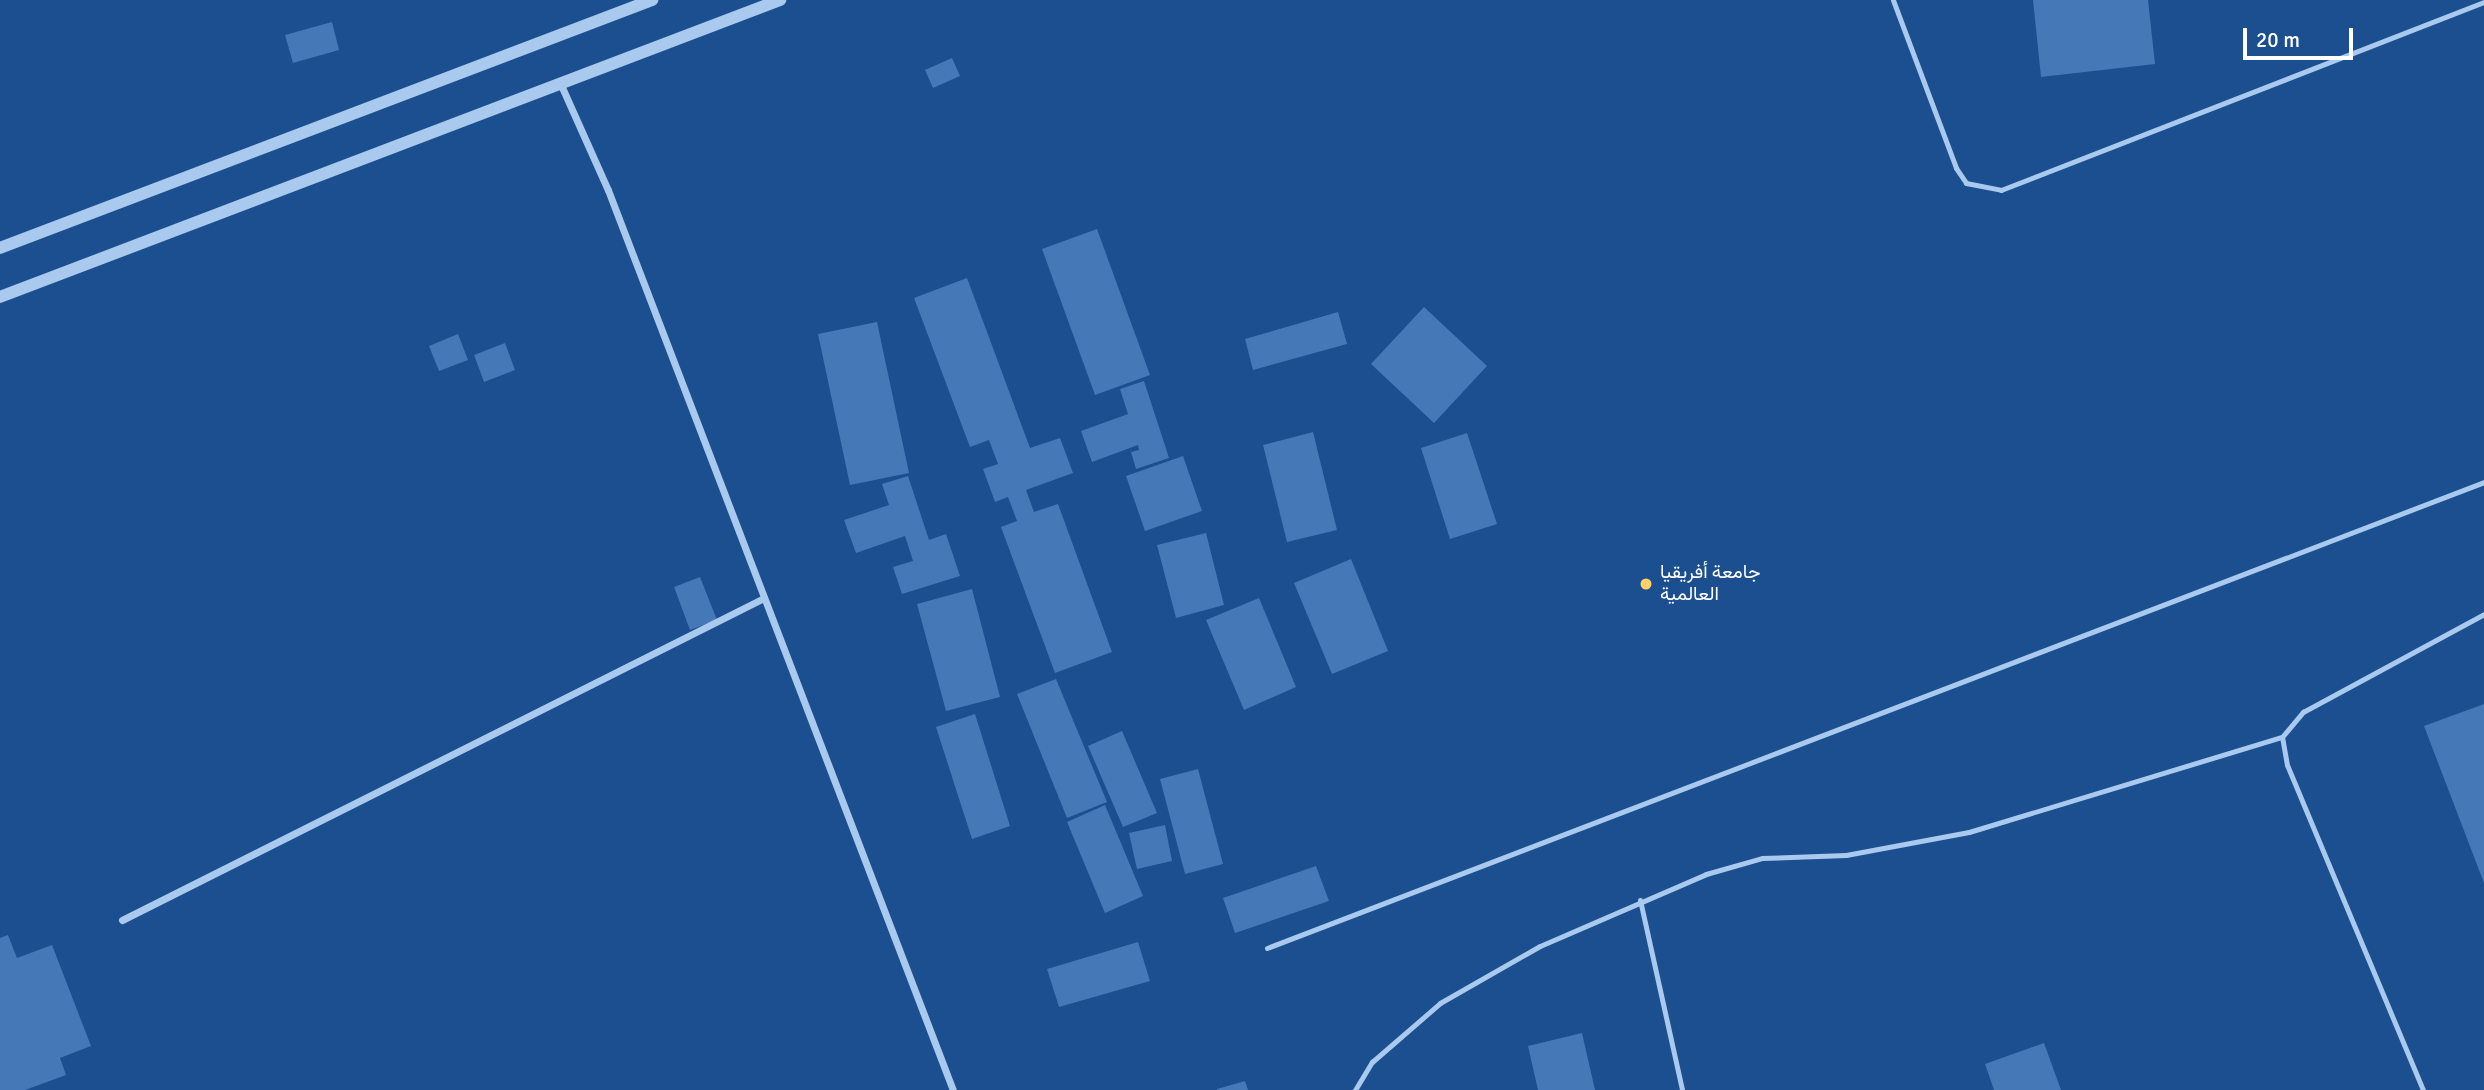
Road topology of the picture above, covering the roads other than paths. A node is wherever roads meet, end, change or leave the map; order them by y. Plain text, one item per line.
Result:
1 (652, 0) edge
2 (780, 0) edge
3 (1893, 0) edge
4 (2484, 2) edge
5 (561, 85) junction
6 (0, 248) edge
7 (0, 297) edge
8 (2484, 482) edge
9 (764, 598) junction
10 (2484, 614) edge
11 (2282, 737) junction
12 (1640, 900) junction
13 (121, 920) dead end
14 (1267, 948) dead end
15 (953, 1090) edge
16 (1355, 1090) edge
17 (1682, 1090) edge
18 (2423, 1090) edge

1 - 6 street
2 - 5 street
3 - 4 lane
5 - 7 street
5 - 9 street
8 - 14 lane
9 - 13 street
9 - 15 street
10 - 11 lane
11 - 12 lane
11 - 18 lane
12 - 16 lane
12 - 17 lane

